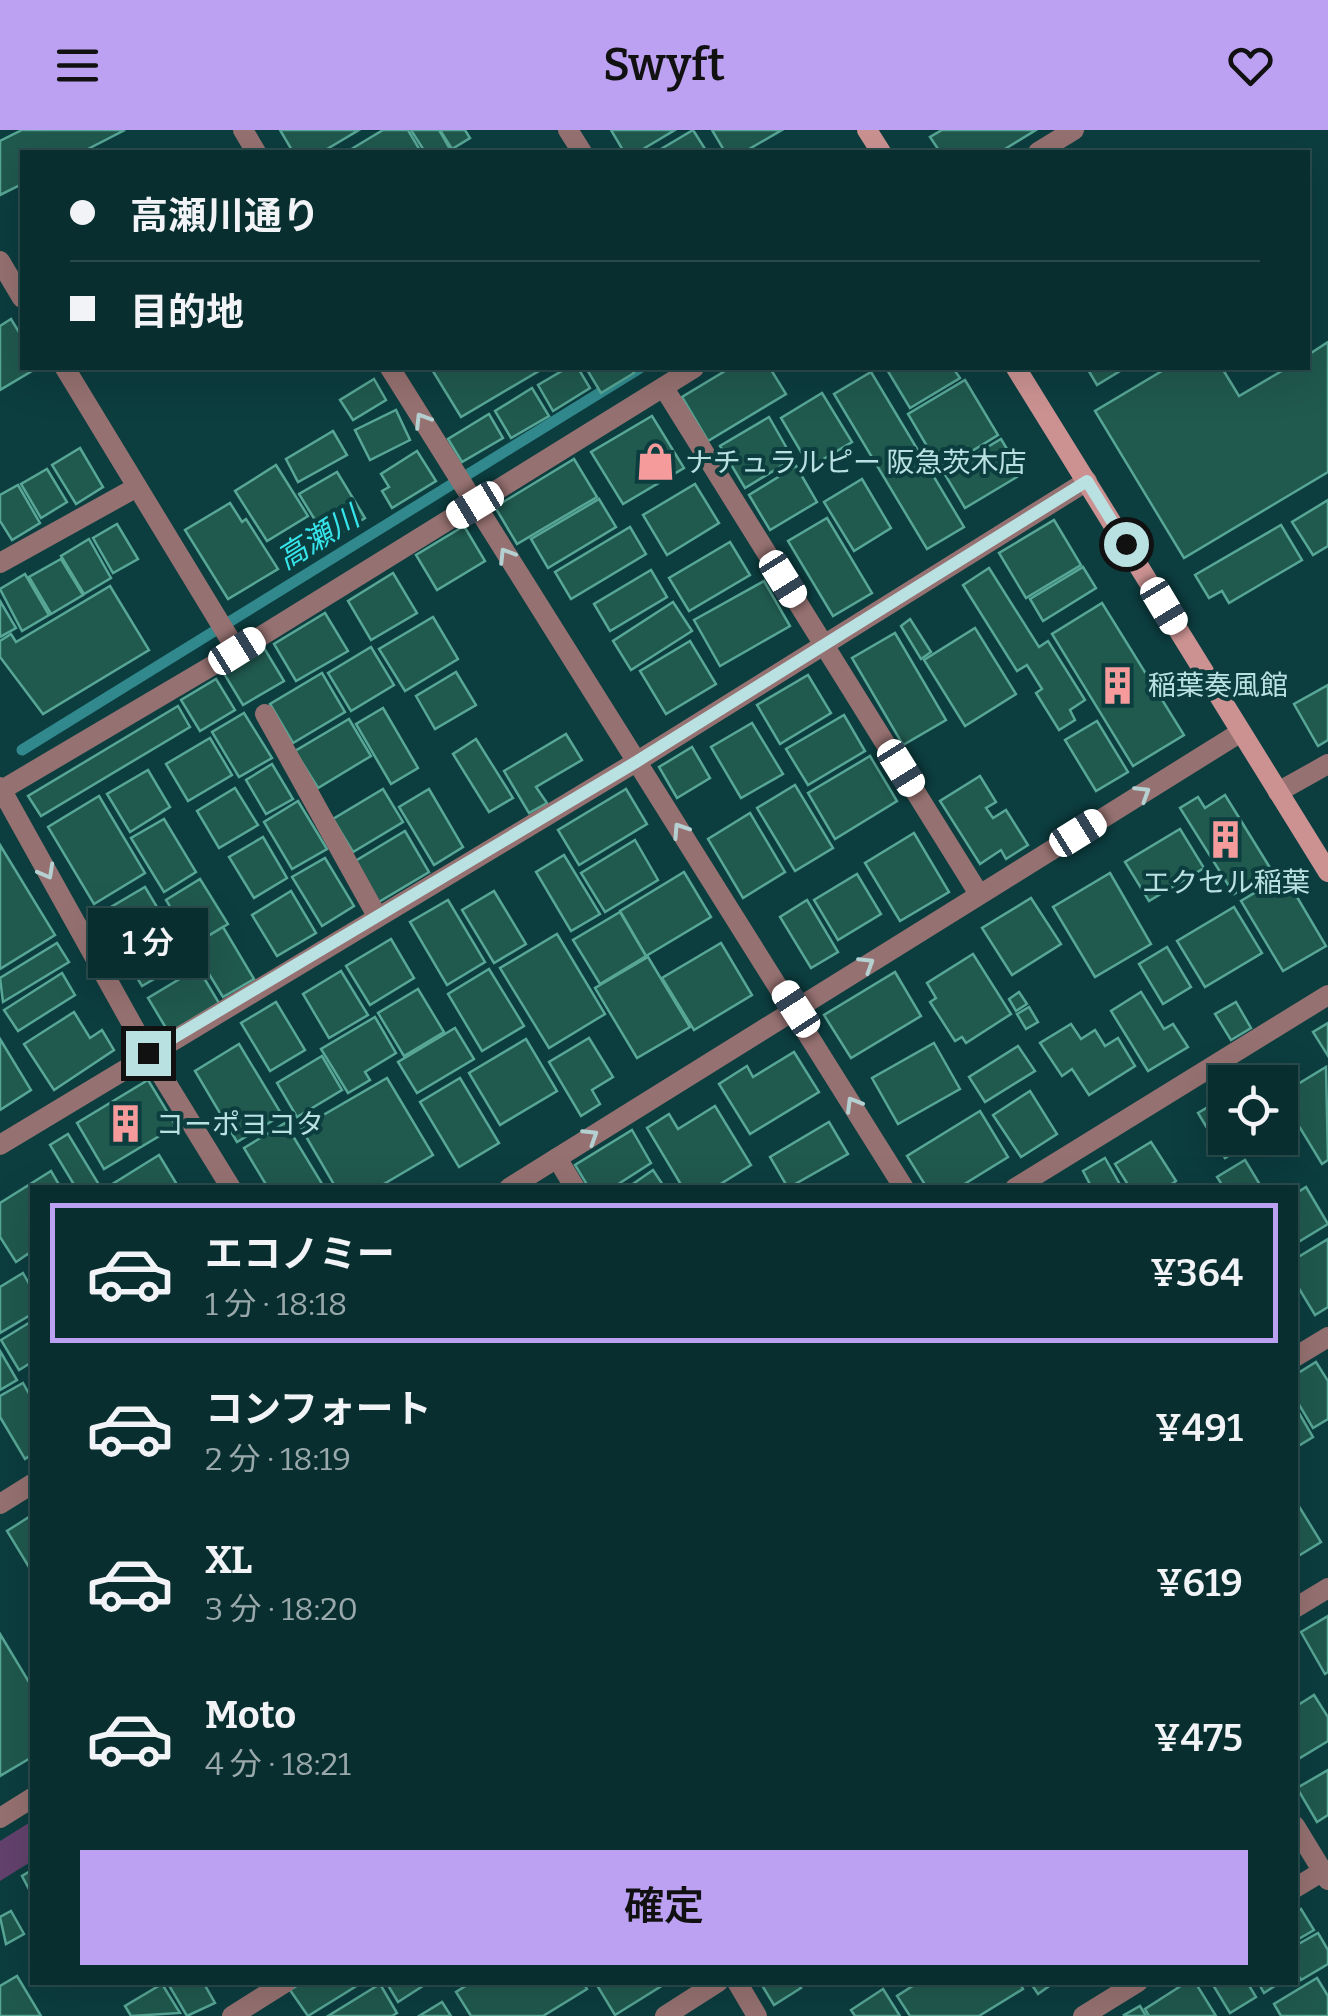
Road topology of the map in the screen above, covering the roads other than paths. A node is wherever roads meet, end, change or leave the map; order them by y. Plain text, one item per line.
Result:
1 (1074, 130) edge
2 (1041, 150) edge
3 (0, 261) edge
4 (20, 295) edge
5 (66, 370) edge
6 (391, 370) edge
7 (691, 370) edge
8 (1017, 370) edge
9 (664, 388) junction
10 (1087, 481) junction
11 (137, 488) junction
12 (465, 489) junction
13 (0, 563) edge
14 (823, 642) junction
15 (237, 651) junction
16 (264, 714) dead end
17 (1241, 732) junction
18 (636, 762) junction
19 (1328, 764) edge
20 (1, 789) edge
21 (1278, 792) junction
22 (1328, 872) edge
23 (979, 894) junction
24 (378, 916) junction
25 (1328, 995) edge
26 (796, 1009) junction
27 (148, 1053) junction
28 (0, 1146) edge
29 (557, 1158) junction
30 (229, 1185) edge
31 (514, 1185) edge
32 (573, 1185) edge
33 (902, 1185) edge
34 (1020, 1185) edge
35 (1328, 1337) edge
36 (1298, 1355) edge
37 (30, 1485) edge
38 (0, 1504) edge
39 (1328, 1588) edge
40 (1298, 1606) edge
41 (30, 1799) edge
42 (0, 1818) edge
43 (1298, 1831) edge
44 (1325, 1876) edge
45 (1298, 1887) edge
46 (281, 1985) edge
47 (713, 1985) edge
48 (738, 1985) edge
49 (1133, 1985) edge
50 (232, 2016) edge
51 (664, 2016) edge
52 (756, 2016) edge
53 (1082, 2016) edge

1 - 2 street
3 - 4 street
5 - 11 street
12 -> 6 street
7 - 9 street
8 - 10 street
9 - 12 street
9 - 14 street
10 - 14 street
10 - 17 street
11 - 13 street
11 - 15 street
12 - 15 street
18 -> 12 street
14 - 18 street
14 - 23 street
15 - 20 street
16 - 24 street
17 - 21 street
23 -> 17 street
18 - 24 street
26 -> 18 street
19 - 21 street
20 -> 27 street
21 - 22 street
26 -> 23 street
24 - 27 street
25 - 34 street
29 -> 26 street
33 -> 26 street
27 - 28 street
27 - 30 street
29 - 31 street
29 - 32 street
35 - 36 street
37 - 38 street
39 - 40 street
41 - 42 street
43 - 44 street
44 - 45 street
46 - 50 street
47 - 51 street
48 - 52 street
49 - 53 street

